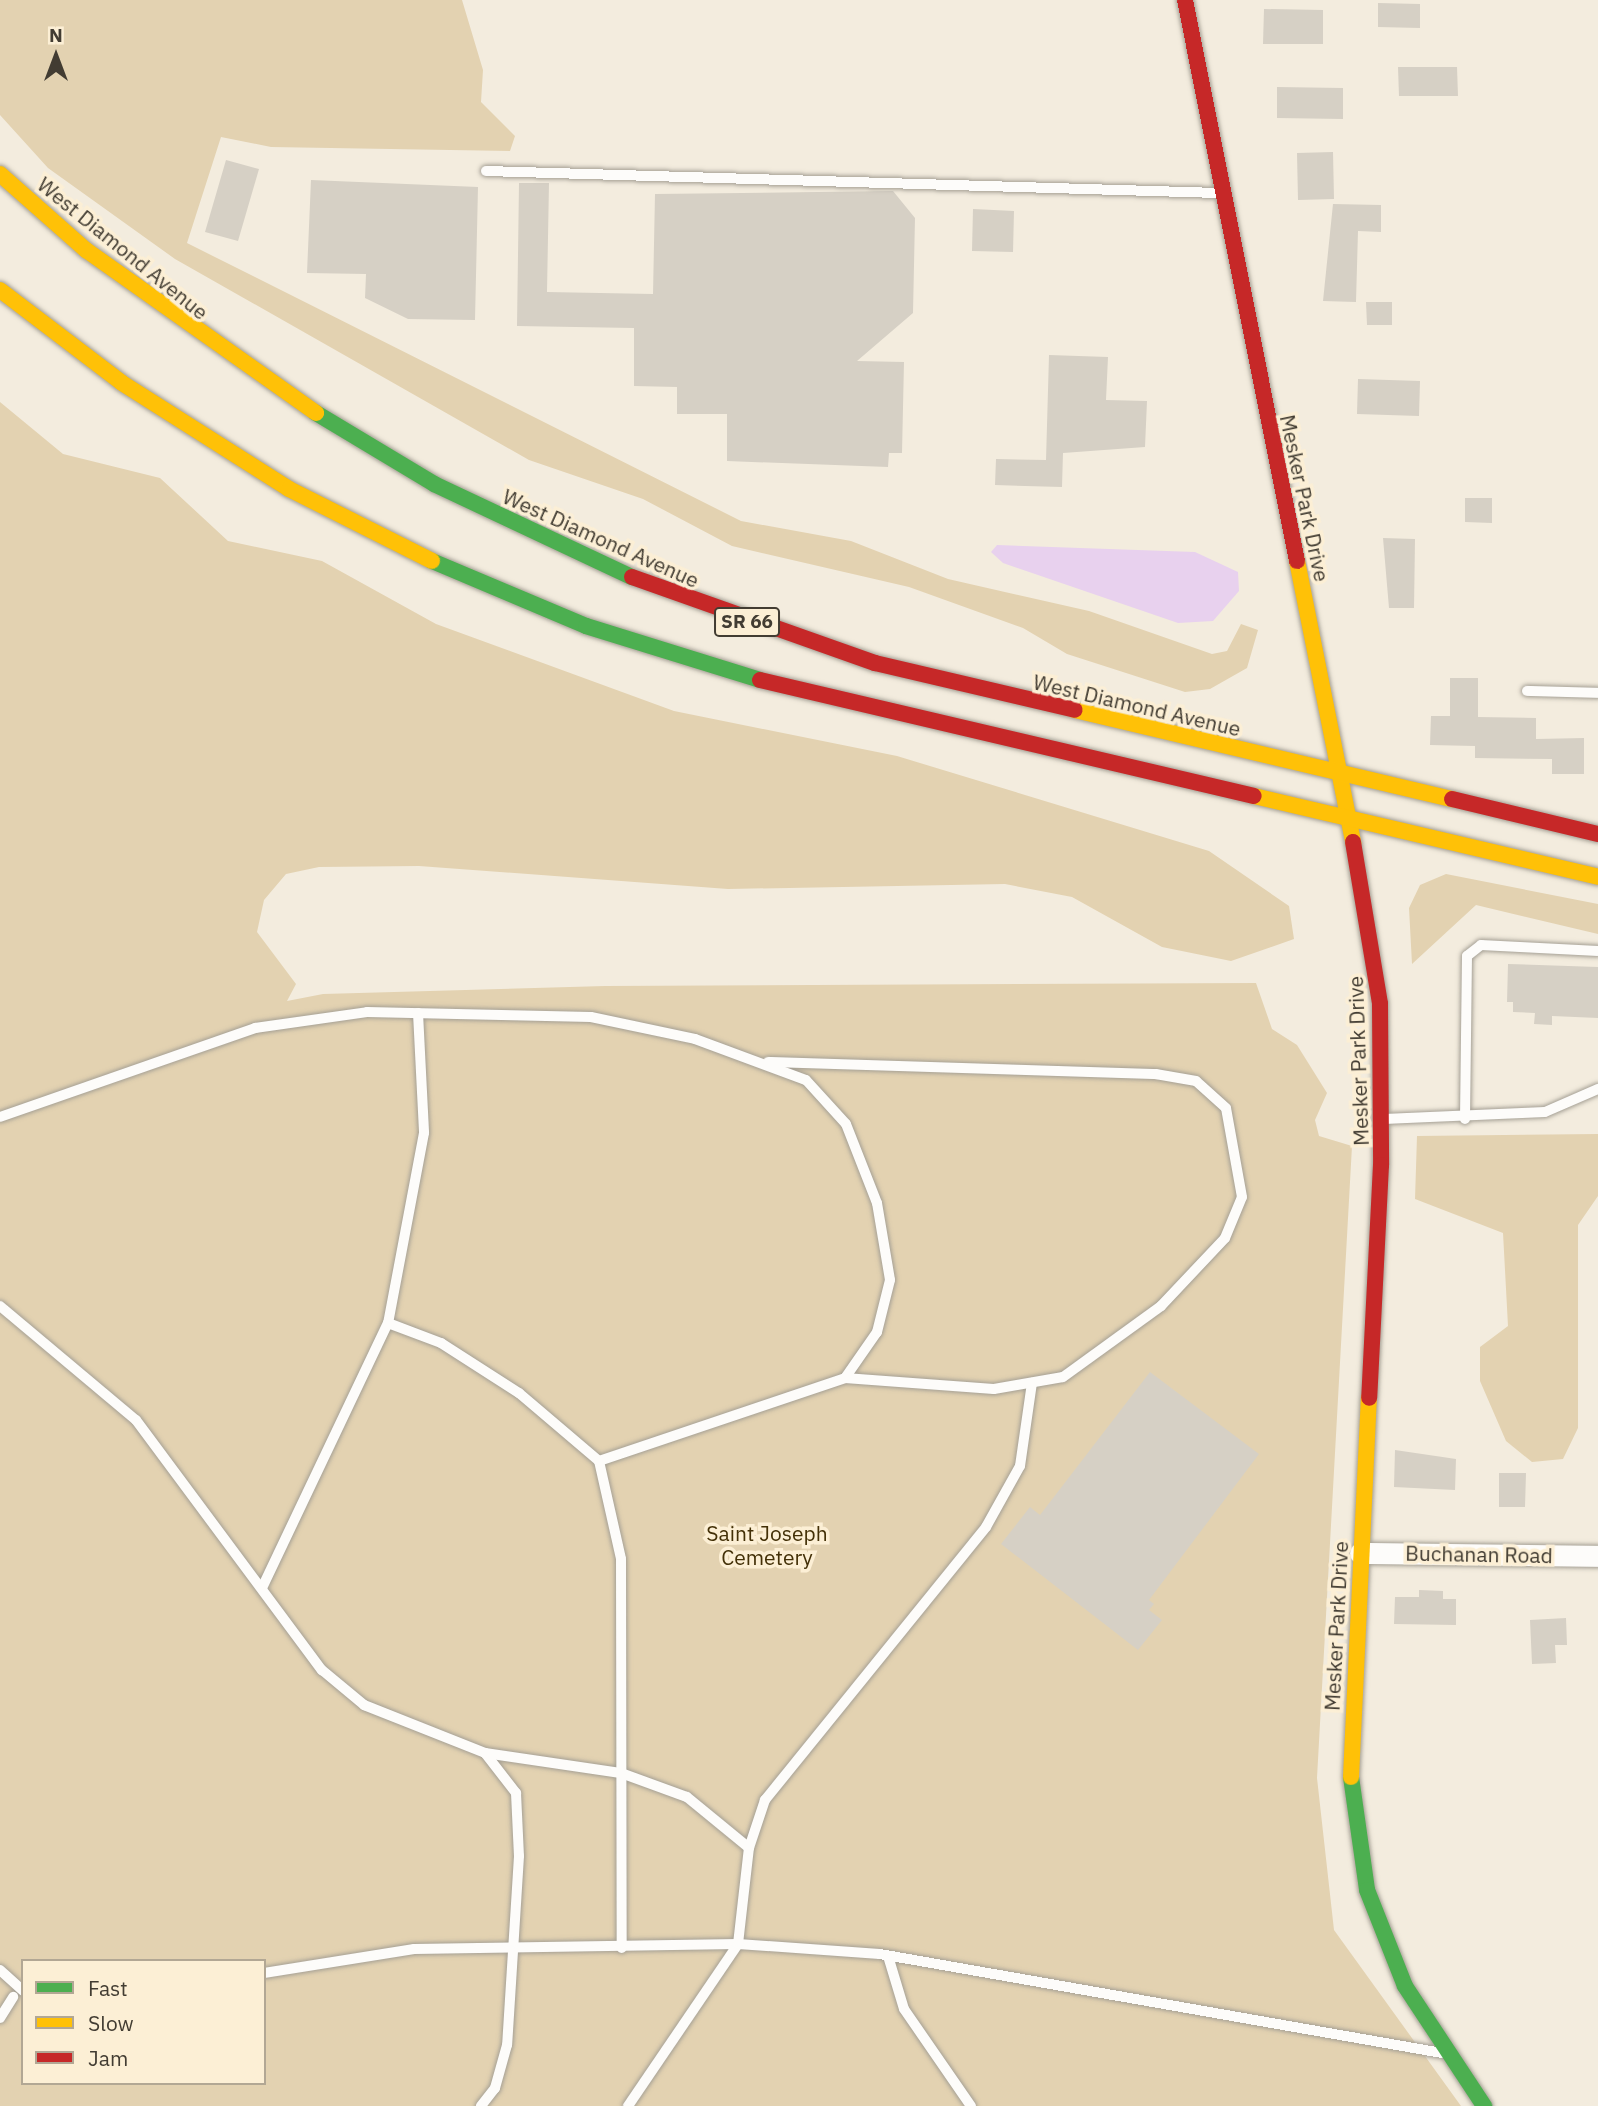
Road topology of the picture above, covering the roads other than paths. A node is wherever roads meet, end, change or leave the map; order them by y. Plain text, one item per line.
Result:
1 (1185, 0) edge
2 (486, 171) dead end
3 (0, 174) edge
4 (1223, 193) junction
5 (0, 290) edge
6 (1527, 691) dead end
7 (1598, 693) edge
8 (1340, 773) junction
9 (1349, 819) junction
10 (1598, 834) edge
11 (1598, 877) edge
12 (1598, 951) edge
13 (418, 1013) junction
14 (768, 1062) junction
15 (1598, 1088) edge
16 (0, 1117) edge
17 (1381, 1119) junction
18 (1465, 1119) junction
19 (0, 1306) edge
20 (388, 1323) junction
21 (845, 1378) junction
22 (1032, 1383) junction
23 (599, 1461) junction
24 (1360, 1553) junction
25 (1598, 1556) edge
26 (262, 1588) junction
27 (485, 1753) junction
28 (621, 1773) junction
29 (749, 1848) junction
30 (738, 1944) junction
31 (622, 1948) junction
32 (513, 1951) junction
33 (888, 1956) junction
34 (0, 1970) edge
35 (266, 1973) edge
36 (20, 1995) edge
37 (0, 1997) edge
38 (0, 2018) edge
39 (1445, 2053) junction
40 (481, 2106) edge
41 (628, 2106) edge
42 (971, 2106) edge
43 (1484, 2106) edge

1 - 4 main road, Mesker Park Drive
2 - 4 lane
3 - 8 main road, West Diamond Avenue / SR 66
4 - 8 main road, Mesker Park Drive
5 - 9 main road, SR 66
6 - 7 lane
8 - 9 main road, Mesker Park Drive
8 - 10 main road, West Diamond Avenue / SR 66
9 - 11 main road, SR 66
9 - 17 main road, Mesker Park Drive
12 - 18 lane
13 - 14 lane
13 - 16 lane
13 - 20 lane
14 - 21 lane
14 - 22 lane
15 - 18 lane
17 - 18 lane
17 - 24 main road, Mesker Park Drive
19 - 26 lane
20 - 23 lane
20 - 26 lane
21 - 22 lane
21 - 23 lane
22 - 29 lane
23 - 28 lane
24 - 25 street, Buchanan Road
24 - 39 main road, Mesker Park Drive
26 - 27 lane
27 - 28 lane
27 - 32 lane
28 - 29 lane
28 - 31 lane
29 - 30 lane
30 - 31 lane
30 - 33 lane
30 - 41 lane
31 - 32 lane
32 - 35 lane
32 - 40 lane
33 - 39 lane
33 - 42 lane
34 - 36 lane
36 - 37 lane
36 - 38 lane
39 - 43 main road, Mesker Park Drive

